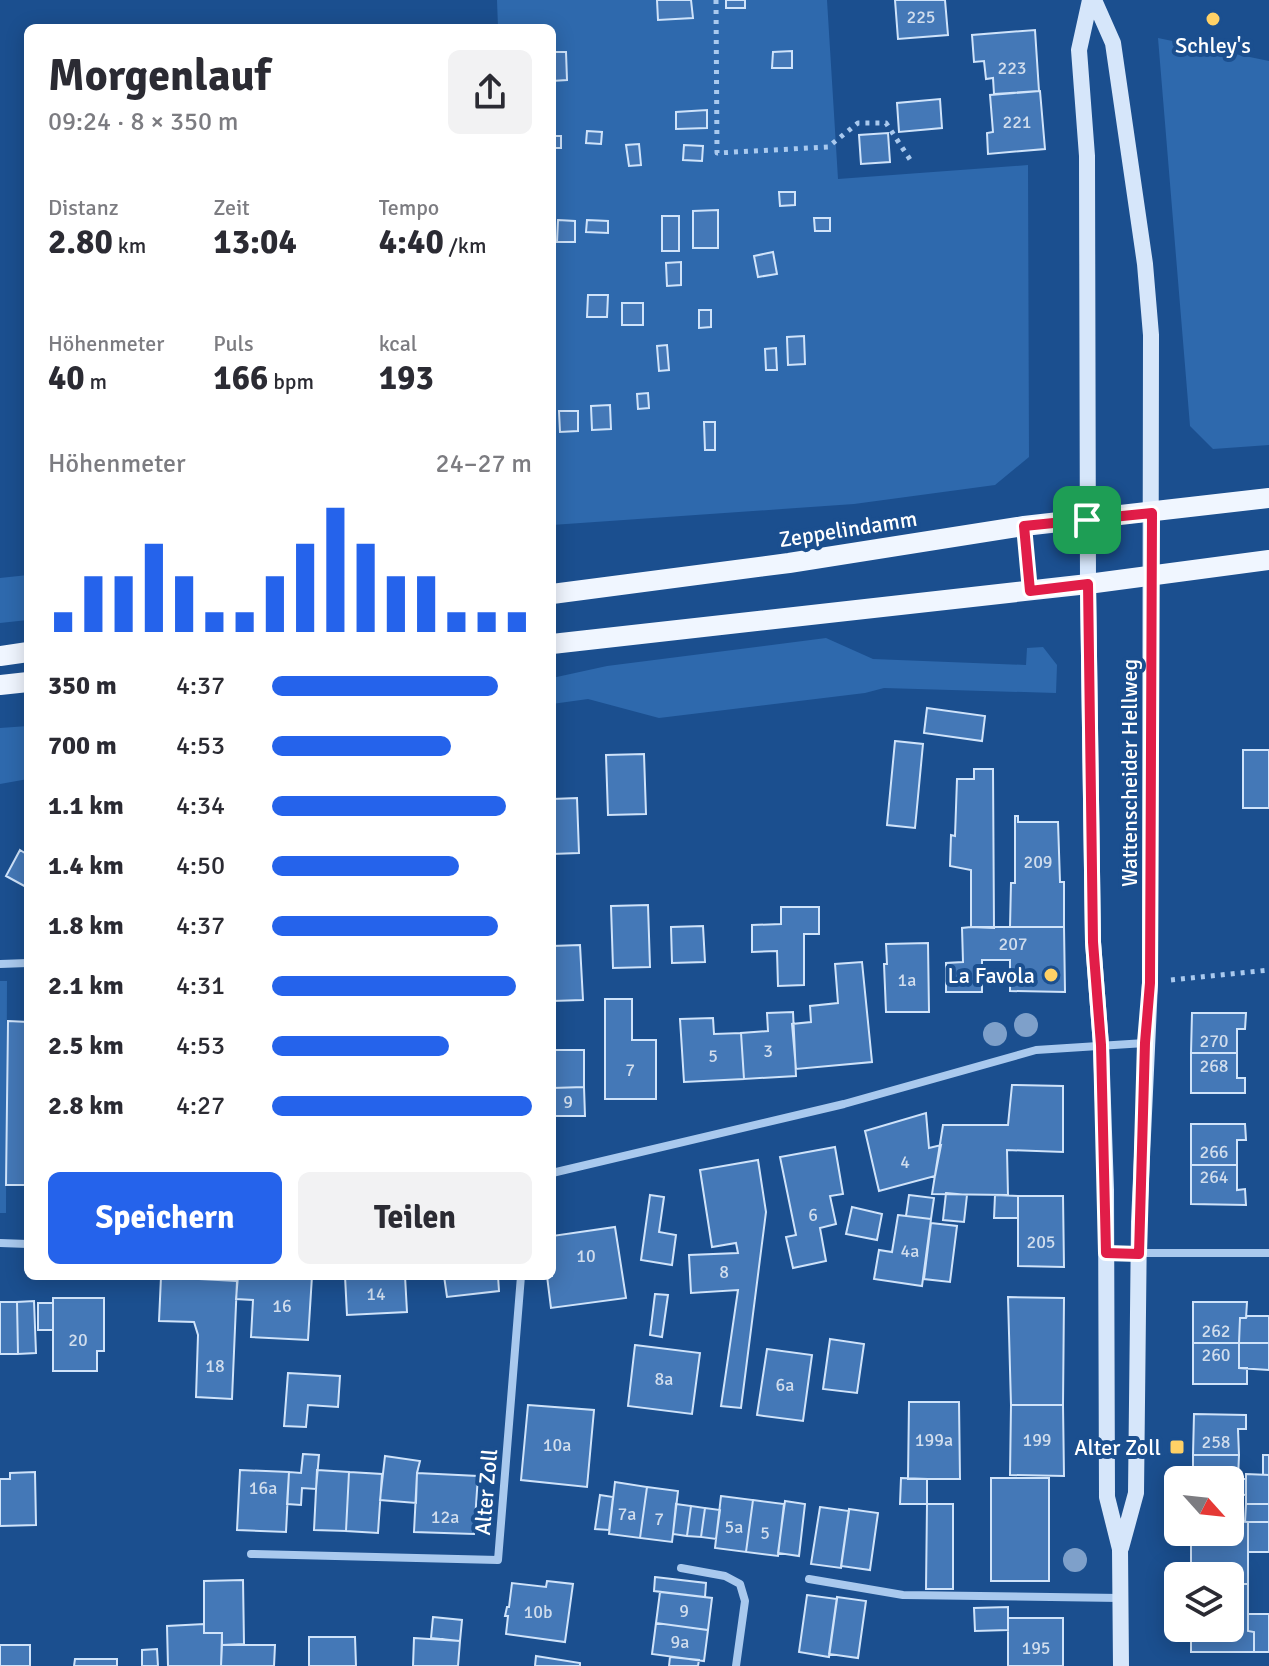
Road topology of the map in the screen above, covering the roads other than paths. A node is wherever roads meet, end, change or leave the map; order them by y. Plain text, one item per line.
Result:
1 (1092, 0) edge
2 (1269, 498) edge
3 (1152, 513) junction
4 (1087, 520) junction
5 (1269, 560) edge
6 (1152, 575) junction
7 (1088, 584) junction
8 (556, 593) edge
9 (556, 644) edge
10 (24, 653) edge
11 (0, 656) edge
12 (24, 682) edge
13 (0, 685) edge
14 (24, 963) edge
15 (0, 964) edge
16 (1145, 1043) junction
17 (1101, 1045) junction
18 (556, 1172) edge
19 (0, 1243) edge
20 (24, 1244) edge
21 (1106, 1253) junction
22 (1269, 1253) edge
23 (1139, 1254) junction
24 (521, 1280) edge
25 (1120, 1549) junction
26 (251, 1554) dead end
27 (681, 1568) dead end
28 (809, 1579) dead end
29 (1121, 1598) junction
30 (736, 1666) edge
31 (1121, 1666) edge

1 - 3 main road, Wattenscheider Hellweg
1 - 4 main road, Wattenscheider Hellweg
2 - 3 main road, Zeppelindamm
3 - 4 main road, Zeppelindamm
3 - 6 main road, Wattenscheider Hellweg
4 - 7 main road, Wattenscheider Hellweg
4 - 8 main road, Zeppelindamm
5 - 6 main road
6 - 7 main road
6 - 16 main road, Wattenscheider Hellweg
7 - 9 main road
7 - 17 main road, Wattenscheider Hellweg
10 - 11 main road
12 - 13 main road
14 - 15 street
16 - 17 street
16 - 23 main road, Wattenscheider Hellweg
17 - 18 street
17 - 21 main road, Wattenscheider Hellweg
19 - 20 street
21 - 23 street
21 - 25 main road, Wattenscheider Hellweg
22 - 23 street
23 - 25 main road, Wattenscheider Hellweg
24 - 26 street, Alter Zoll
25 - 29 main road, Wattenscheider Hellweg
27 - 30 street
28 - 29 street
29 - 31 main road, Wattenscheider Hellweg

